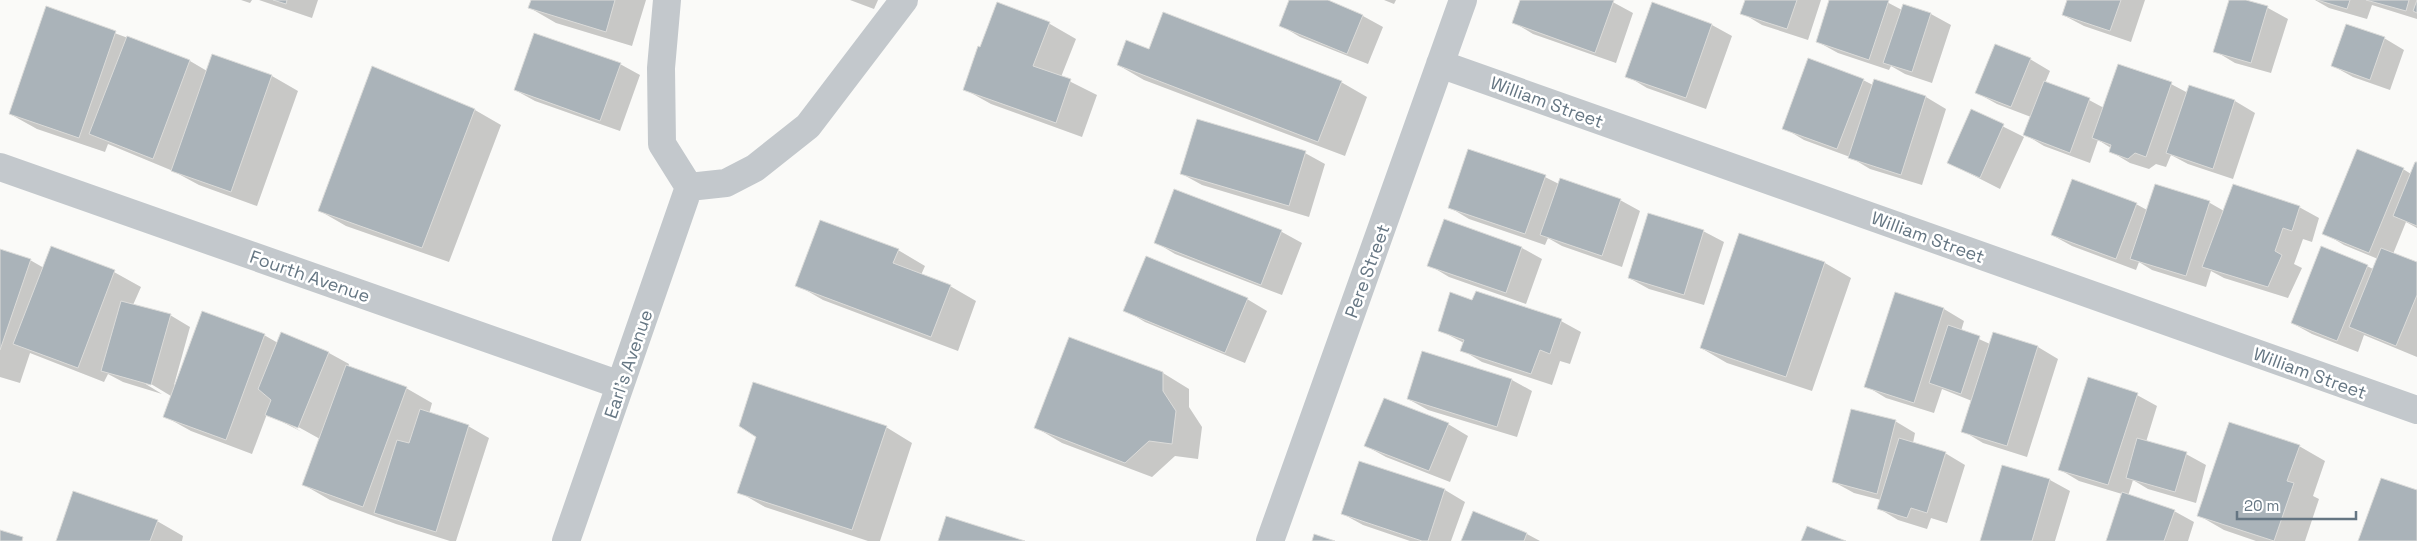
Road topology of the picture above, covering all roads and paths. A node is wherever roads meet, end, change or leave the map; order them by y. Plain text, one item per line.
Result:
1 (667, 0) edge
2 (904, 0) edge
3 (1463, 0) edge
4 (1440, 64) junction
5 (0, 167) edge
6 (689, 187) junction
7 (620, 385) junction
8 (2417, 410) edge
9 (566, 541) edge
10 (1270, 541) edge

1 - 6 street
2 - 6 street
3 - 4 street, Pere Street
4 - 8 street, William Street
4 - 10 street, Pere Street
5 - 7 street, Fourth Avenue
6 - 7 street, Earl's Avenue
7 - 9 street, Earl's Avenue

